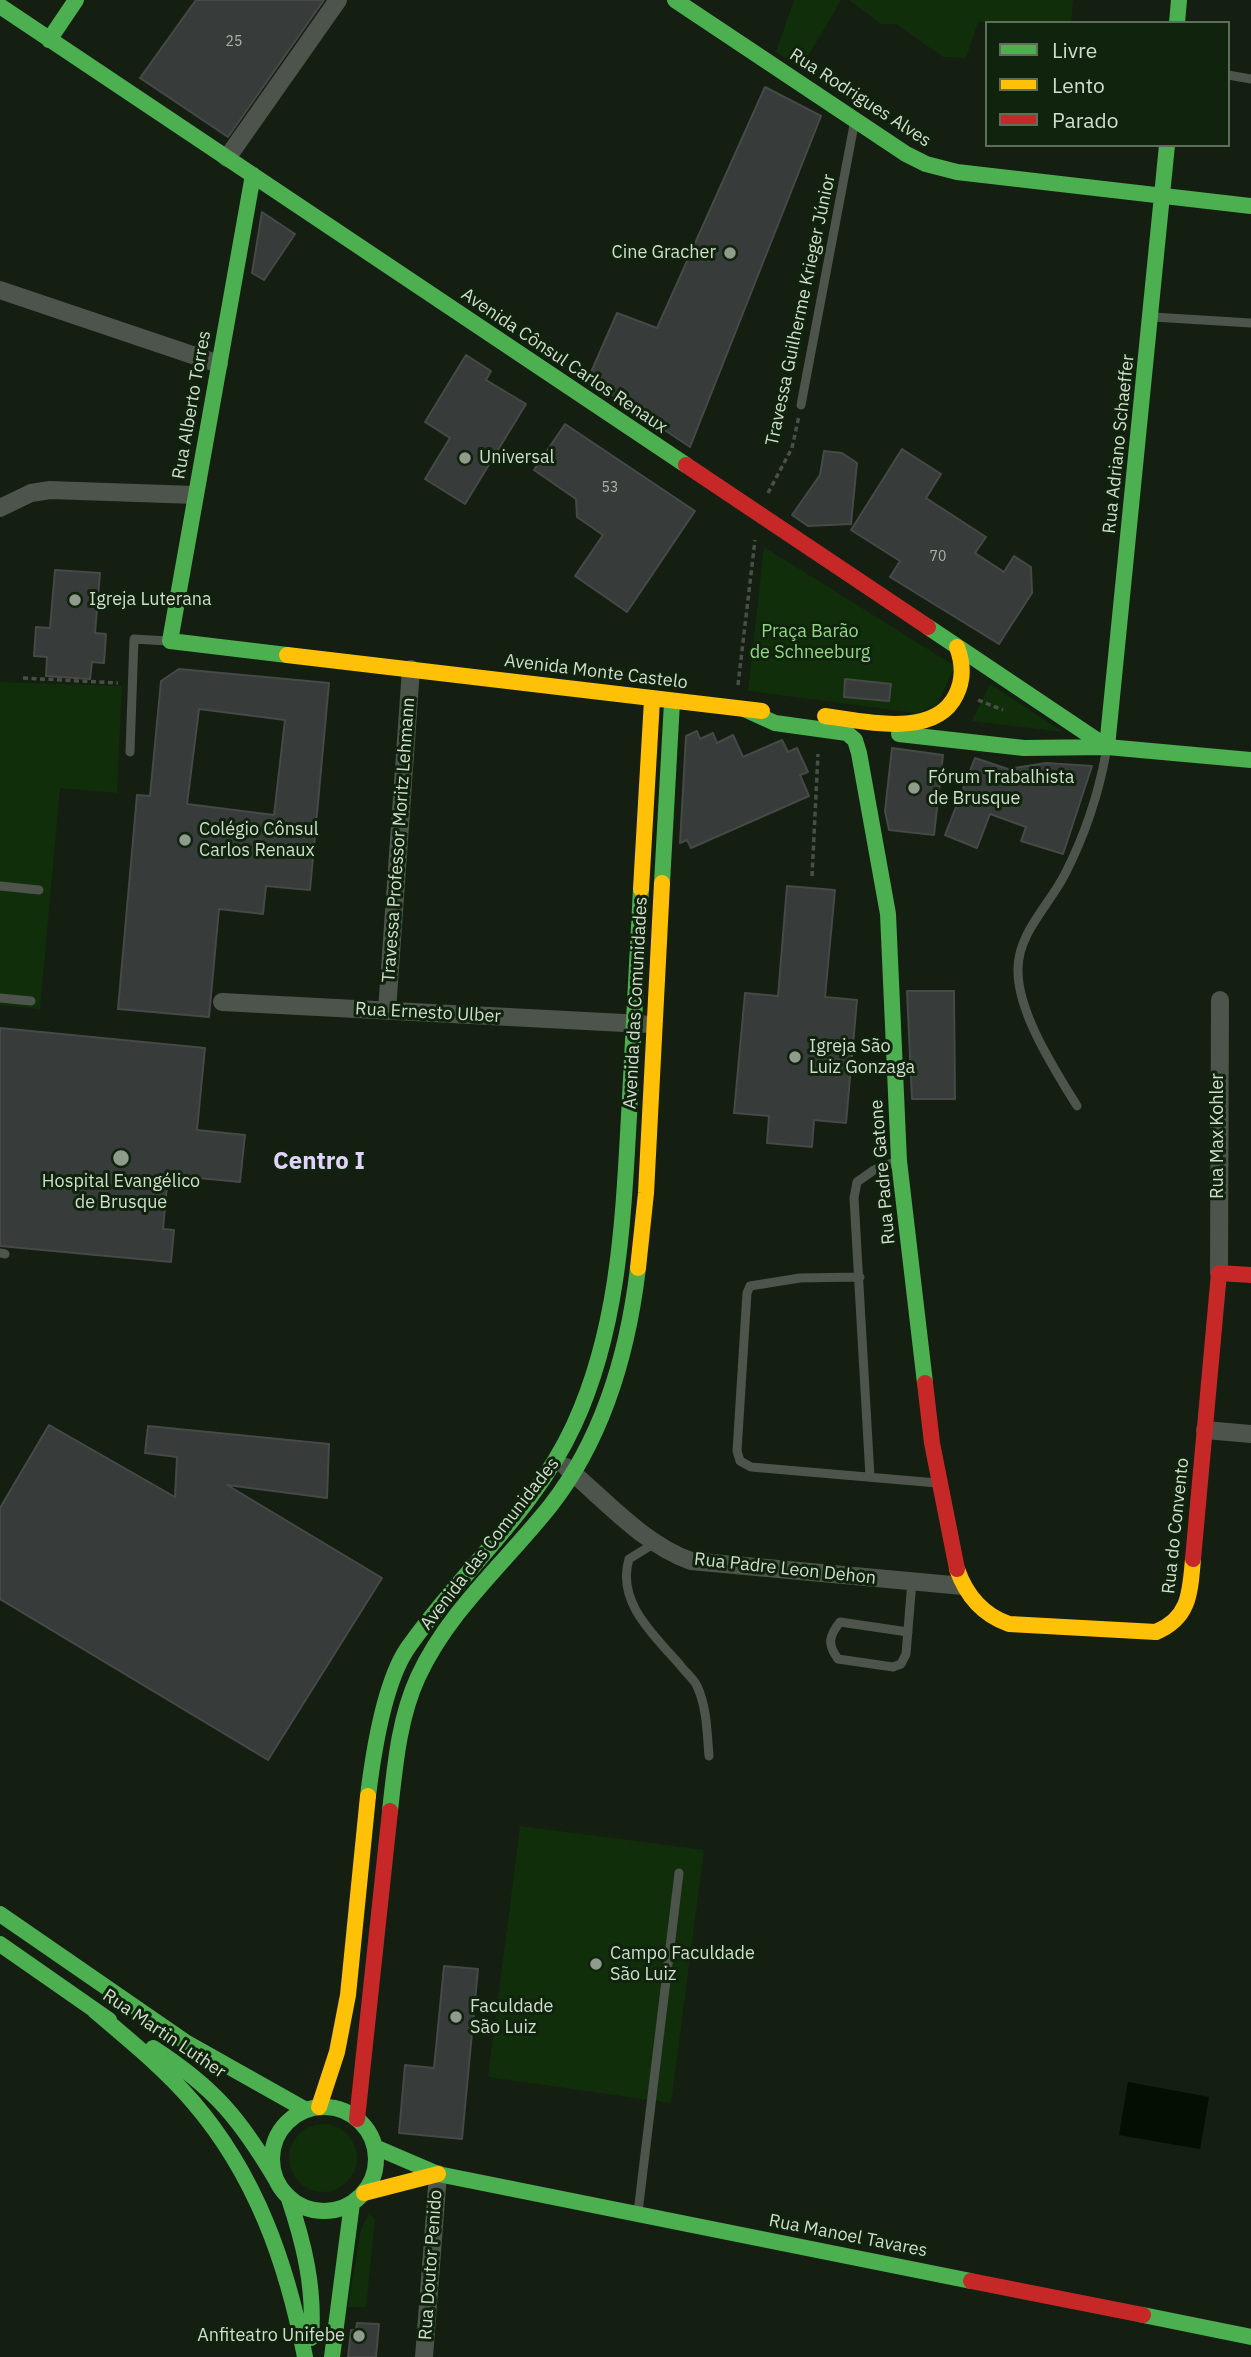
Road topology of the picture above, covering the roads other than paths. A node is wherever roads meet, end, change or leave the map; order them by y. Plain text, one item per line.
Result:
1 (76, 0) edge
2 (338, 0) edge
3 (676, 0) edge
4 (1179, 0) edge
5 (0, 6) edge
6 (1177, 21) edge
7 (49, 40) junction
8 (1230, 75) edge
9 (1251, 79) edge
10 (855, 121) junction
11 (1167, 147) edge
12 (227, 158) junction
13 (253, 175) junction
14 (1163, 195) junction
15 (1251, 206) edge
16 (0, 290) edge
17 (1151, 317) junction
18 (1251, 323) edge
19 (219, 364) junction
20 (801, 405) road end
21 (195, 495) junction
22 (0, 508) edge
23 (170, 641) junction
24 (957, 648) junction
25 (411, 669) junction
26 (652, 700) junction
27 (672, 702) junction
28 (740, 709) junction
29 (651, 746) junction
30 (669, 746) junction
31 (1107, 747) junction
32 (130, 751) dead end
33 (859, 753) junction
34 (1251, 760) edge
35 (645, 845) junction
36 (663, 845) junction
37 (0, 886) edge
38 (39, 890) dead end
39 (0, 998) edge
40 (31, 1000) dead end
41 (1220, 1000) dead end
42 (222, 1002) dead end
43 (387, 1012) junction
44 (634, 1024) junction
45 (653, 1025) junction
46 (1077, 1106) dead end
47 (900, 1160) junction
48 (623, 1220) junction
49 (644, 1224) junction
50 (620, 1259) junction
51 (639, 1262) junction
52 (1219, 1273) junction
53 (1251, 1275) edge
54 (860, 1277) junction
55 (606, 1340) junction
56 (624, 1346) junction
57 (1205, 1430) junction
58 (1251, 1434) edge
59 (557, 1460) junction
60 (573, 1473) junction
61 (870, 1477) junction
62 (939, 1483) junction
63 (655, 1543) junction
64 (912, 1581) junction
65 (963, 1586) junction
66 (908, 1632) junction
67 (374, 1751) junction
68 (709, 1756) dead end
69 (396, 1760) junction
70 (361, 1869) junction
71 (383, 1871) junction
72 (679, 1873) dead end
73 (0, 1914) edge
74 (0, 1944) edge
75 (347, 2001) junction
76 (369, 2004) junction
77 (95, 2011) junction
78 (312, 2109) junction
79 (358, 2119) junction
80 (375, 2147) junction
81 (438, 2174) junction
82 (278, 2183) junction
83 (288, 2196) junction
84 (358, 2198) junction
85 (638, 2214) junction
86 (1251, 2337) edge
87 (307, 2357) edge
88 (332, 2357) edge
89 (424, 2357) edge

1 - 7 main road
2 - 12 street
3 - 10 main road, Rua Rodrigues Alves
4 - 6 main road
5 - 7 main road, Avenida Cônsul Carlos Renaux
7 - 12 main road, Avenida Cônsul Carlos Renaux
8 - 9 lane
10 - 14 main road, Rua Rodrigues Alves
10 - 20 lane, Travessa Guilherme Krieger Júnior
11 - 14 main road, Rua Adriano Schaeffer
12 - 13 main road, Avenida Cônsul Carlos Renaux
13 - 19 main road, Rua Alberto Torres
13 - 24 main road, Avenida Cônsul Carlos Renaux
14 - 15 main road, Rua Rodrigues Alves
14 - 17 main road, Rua Adriano Schaeffer
16 - 19 street
17 - 18 lane
17 - 31 main road, Rua Adriano Schaeffer
19 - 21 main road, Rua Alberto Torres
21 - 22 street
21 - 23 main road, Rua Alberto Torres
23 - 25 main road, Avenida Monte Castelo
23 - 32 lane
24 - 28 main road, Avenida Monte Castelo
24 - 31 main road, Avenida Cônsul Carlos Renaux
25 - 26 main road, Avenida Monte Castelo
25 - 43 street, Travessa Professor Moritz Lehmann
26 - 27 main road, Avenida Monte Castelo
26 - 29 main road, Avenida das Comunidades
27 - 28 main road, Avenida Monte Castelo
27 - 30 main road, Avenida das Comunidades
28 - 33 main road
29 - 30 main road
29 - 35 main road, Avenida das Comunidades
30 - 36 main road, Avenida das Comunidades
31 - 33 main road
31 - 34 main road
31 - 46 lane
33 - 47 main road, Rua Padre Gatone
35 - 36 main road
35 - 44 main road, Avenida das Comunidades
36 - 45 main road, Avenida das Comunidades
37 - 38 lane
39 - 40 lane
41 - 52 street, Rua Max Kohler
42 - 43 street, Rua Ernesto Ulber
43 - 44 street, Rua Ernesto Ulber
44 - 45 street, Rua Ernesto Ulber
44 - 48 main road, Avenida das Comunidades
45 - 49 main road, Avenida das Comunidades
47 - 54 lane
47 - 62 main road, Rua Padre Gatone
48 - 49 main road
48 - 50 main road, Avenida das Comunidades
49 - 51 main road, Avenida das Comunidades
50 - 51 main road
50 - 55 main road, Avenida das Comunidades
51 - 56 main road, Avenida das Comunidades
52 - 53 main road
52 - 57 main road, Rua do Convento
54 - 61 lane
54 - 61 lane
55 - 56 main road
55 - 59 main road, Avenida das Comunidades
56 - 60 main road, Avenida das Comunidades
57 - 58 street
57 - 65 main road, Rua do Convento
59 - 60 street, Rua Padre Leon Dehon
59 - 67 main road, Avenida das Comunidades
60 - 63 street, Rua Padre Leon Dehon
60 - 69 main road, Avenida das Comunidades
61 - 62 lane
62 - 65 main road, Rua Padre Gatone
63 - 64 street, Rua Padre Leon Dehon
63 - 68 lane
64 - 65 street, Rua Padre Leon Dehon
64 - 66 lane
66 - 66 lane
67 - 69 lane
67 - 70 main road, Avenida das Comunidades
69 - 71 main road, Avenida das Comunidades
70 - 71 main road
70 - 75 main road, Avenida das Comunidades
71 - 76 main road, Avenida das Comunidades
72 - 85 lane
73 - 78 main road, Rua Martin Luther
74 - 77 main road, Rua Martin Luther
75 - 76 main road
75 - 78 main road, Avenida das Comunidades
76 - 79 main road, Avenida das Comunidades
77 - 82 main road, Rua Martin Luther
77 - 87 main road
78 - 79 main road
78 - 82 main road
79 - 80 main road
80 - 81 main road, Rua Manoel Tavares
80 - 84 main road
81 - 84 main road, Rua Manoel Tavares
81 - 85 main road, Rua Manoel Tavares
81 - 89 street, Rua Doutor Penido
82 - 83 main road
83 - 84 main road
83 - 87 main road
84 - 88 main road
85 - 86 main road, Rua Manoel Tavares

